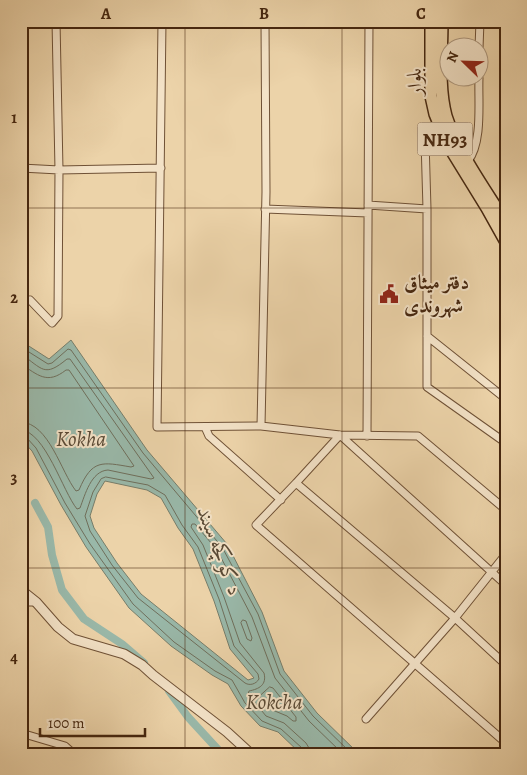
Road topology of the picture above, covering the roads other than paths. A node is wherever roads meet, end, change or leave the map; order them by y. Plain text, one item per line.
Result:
1 (56, 21) edge
2 (162, 21) edge
3 (265, 21) edge
4 (369, 21) edge
5 (431, 21) edge
6 (442, 21) edge
7 (480, 21) edge
8 (479, 38) edge
9 (479, 88) edge
10 (439, 125) junction
11 (468, 161) junction
12 (21, 168) edge
13 (161, 168) junction
14 (59, 170) junction
15 (368, 205) junction
16 (490, 206) junction
17 (265, 209) junction
18 (428, 209) junction
19 (368, 213) junction
20 (506, 223) edge
21 (506, 242) edge
22 (30, 300) dead end
23 (427, 336) junction
24 (506, 399) edge
25 (261, 426) junction
26 (205, 427) junction
27 (340, 435) junction
28 (367, 436) junction
29 (506, 443) edge
30 (296, 483) junction
31 (281, 500) junction
32 (506, 510) edge
33 (506, 554) edge
34 (492, 572) junction
35 (506, 585) edge
36 (21, 590) edge
37 (21, 602) edge
38 (36, 602) junction
39 (454, 618) junction
40 (414, 662) junction
41 (506, 665) edge
42 (366, 719) dead end
43 (21, 733) edge
44 (506, 743) edge
45 (74, 754) edge
46 (251, 754) edge

1 - 14 street
2 - 13 street
3 - 17 street
4 - 15 street
5 - 10 main road, بلوار / NH93
6 - 11 main road, بلوار / NH93
7 - 8 street
9 - 11 street
10 - 16 main road, بلوار / NH93
10 - 18 street
11 - 16 main road, بلوار / NH93
12 - 14 street
13 - 14 street
13 - 26 street
14 - 22 street
15 - 18 street
15 - 19 street
16 - 20 main road, بلوار / NH93
16 - 21 main road, بلوار / NH93
17 - 19 street
17 - 25 street
18 - 23 street
19 - 28 street
23 - 24 street
23 - 29 street
25 - 26 street
25 - 27 street
26 - 31 street
27 - 28 street
27 - 30 street
27 - 34 street
28 - 32 street
30 - 31 street
30 - 39 street
31 - 40 street
33 - 34 street
34 - 35 street
34 - 39 street
36 - 38 street
37 - 38 street
38 - 46 street
39 - 40 street
39 - 41 street
40 - 42 street
40 - 44 street
43 - 45 street

